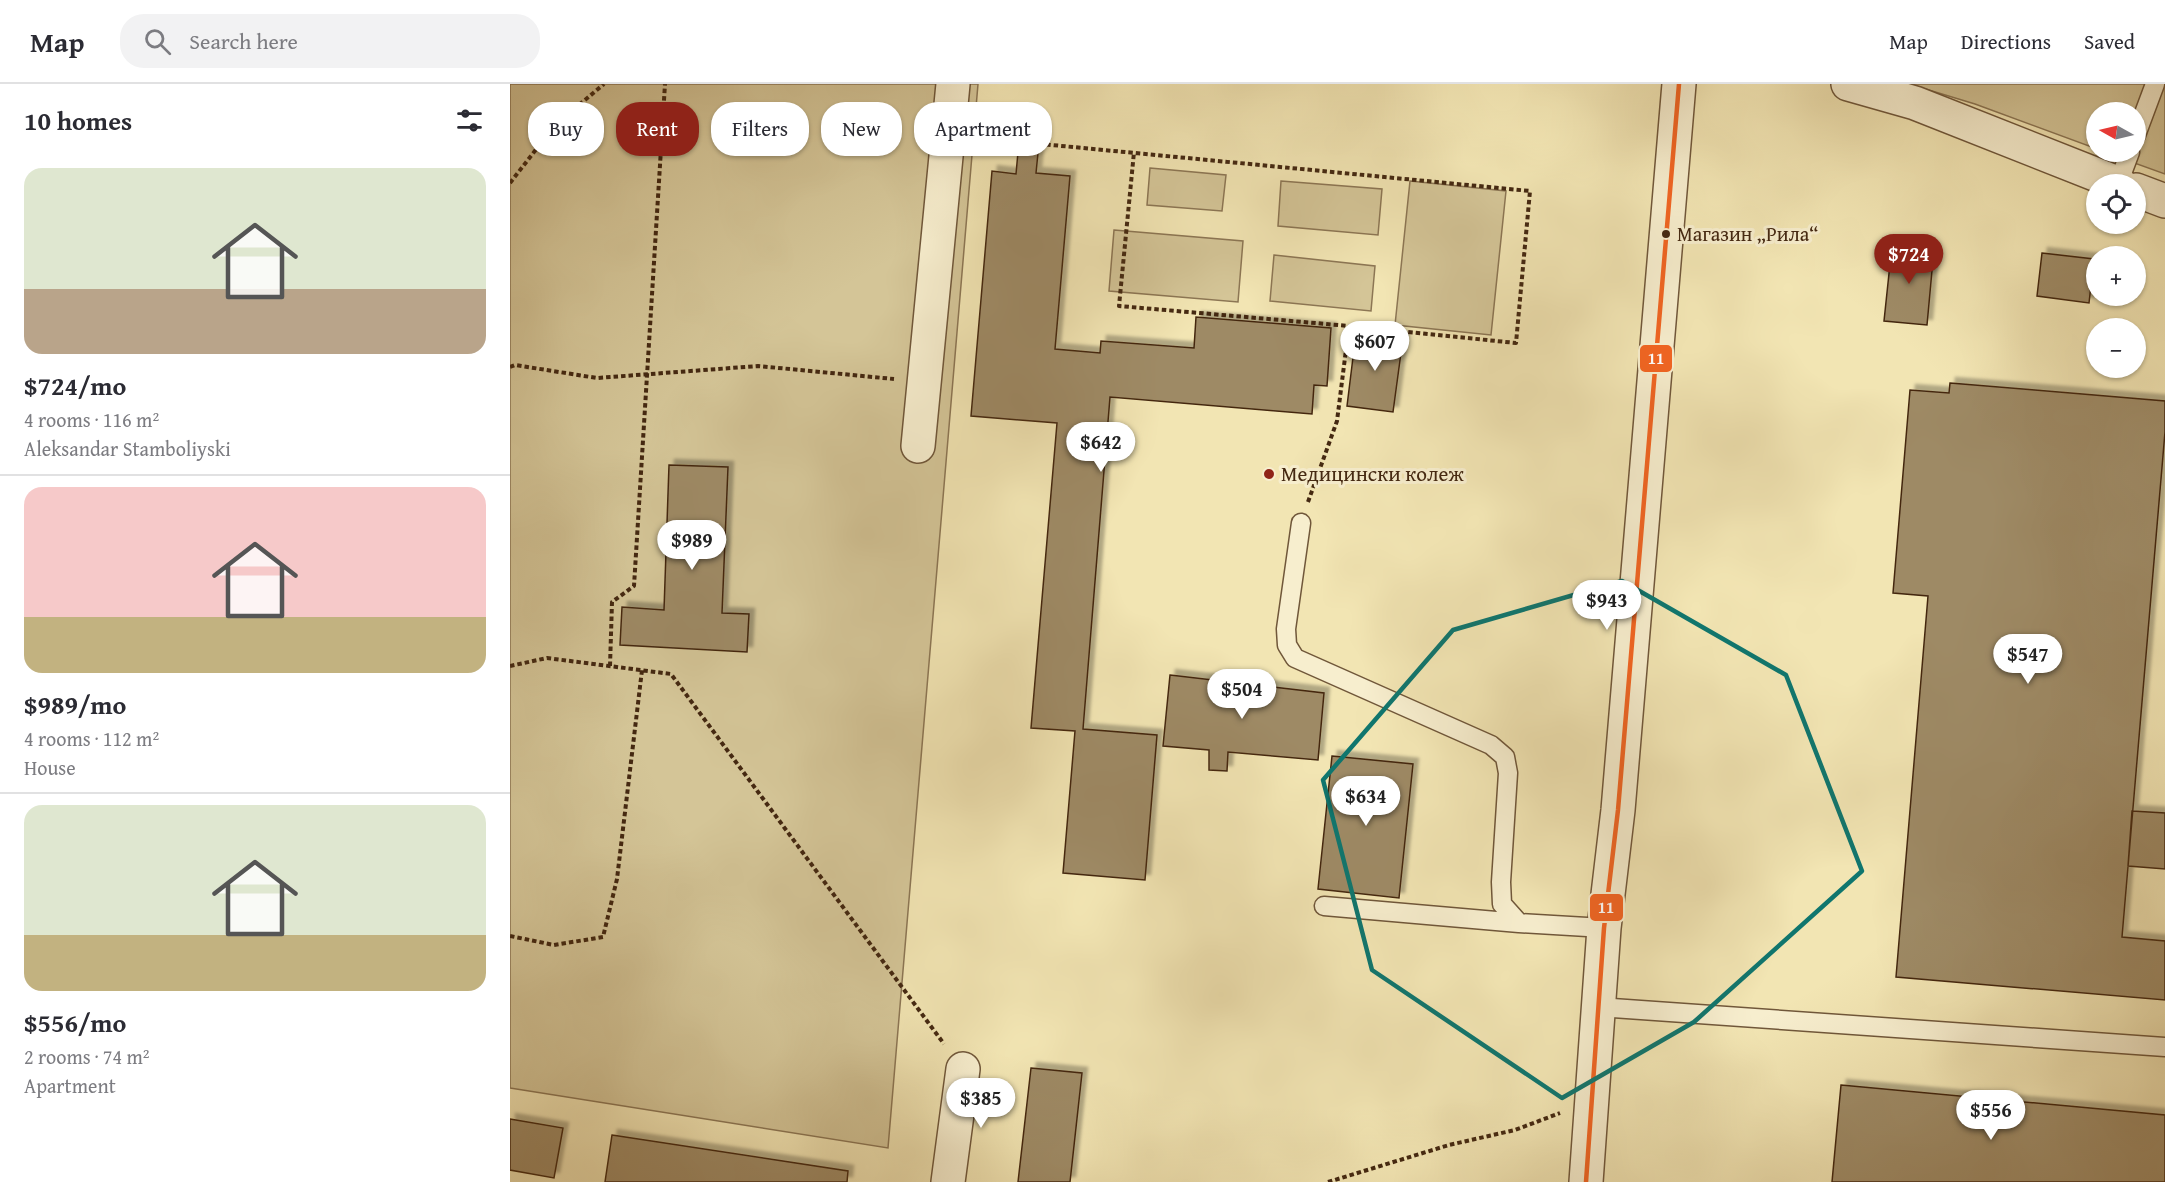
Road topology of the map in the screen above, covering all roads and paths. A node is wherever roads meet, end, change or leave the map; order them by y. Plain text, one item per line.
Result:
1 (604, 84) edge
2 (665, 84) edge
3 (953, 84) edge
4 (1679, 84) edge
5 (1848, 84) edge
6 (2155, 84) edge
7 (1916, 94) edge
8 (951, 102) edge
9 (2146, 108) edge
10 (1052, 146) edge
11 (1134, 153) junction
12 (946, 156) edge
13 (2096, 174) edge
14 (510, 183) edge
15 (2146, 194) edge
16 (2165, 201) edge
17 (1349, 326) junction
18 (510, 366) edge
19 (647, 373) junction
20 (924, 382) junction
21 (918, 446) dead end
22 (1301, 523) joint
23 (510, 666) edge
24 (610, 666) junction
25 (642, 670) junction
26 (1324, 906) dead end
27 (1519, 923) junction
28 (1604, 928) junction
29 (510, 936) edge
30 (1598, 1007) junction
31 (2165, 1047) edge
32 (963, 1069) joint
33 (1592, 1098) junction
34 (948, 1182) edge
35 (1328, 1182) edge
36 (1586, 1182) edge

1 - 14 path
2 - 19 path
3 - 8 street
4 - 28 street
5 - 7 street
6 - 9 lane
7 - 13 street
10 - 11 path
11 - 17 path
11 - 17 path
12 - 20 street
15 - 16 street
17 - 22 path
18 - 19 path
19 - 20 path
19 - 24 path
20 - 21 street
22 - 27 lane
23 - 24 path
24 - 25 path
25 - 29 path
25 - 32 path
26 - 27 lane
27 - 28 lane
28 - 30 street
30 - 31 lane
30 - 33 street
32 - 34 street
33 - 35 path
33 - 36 street

